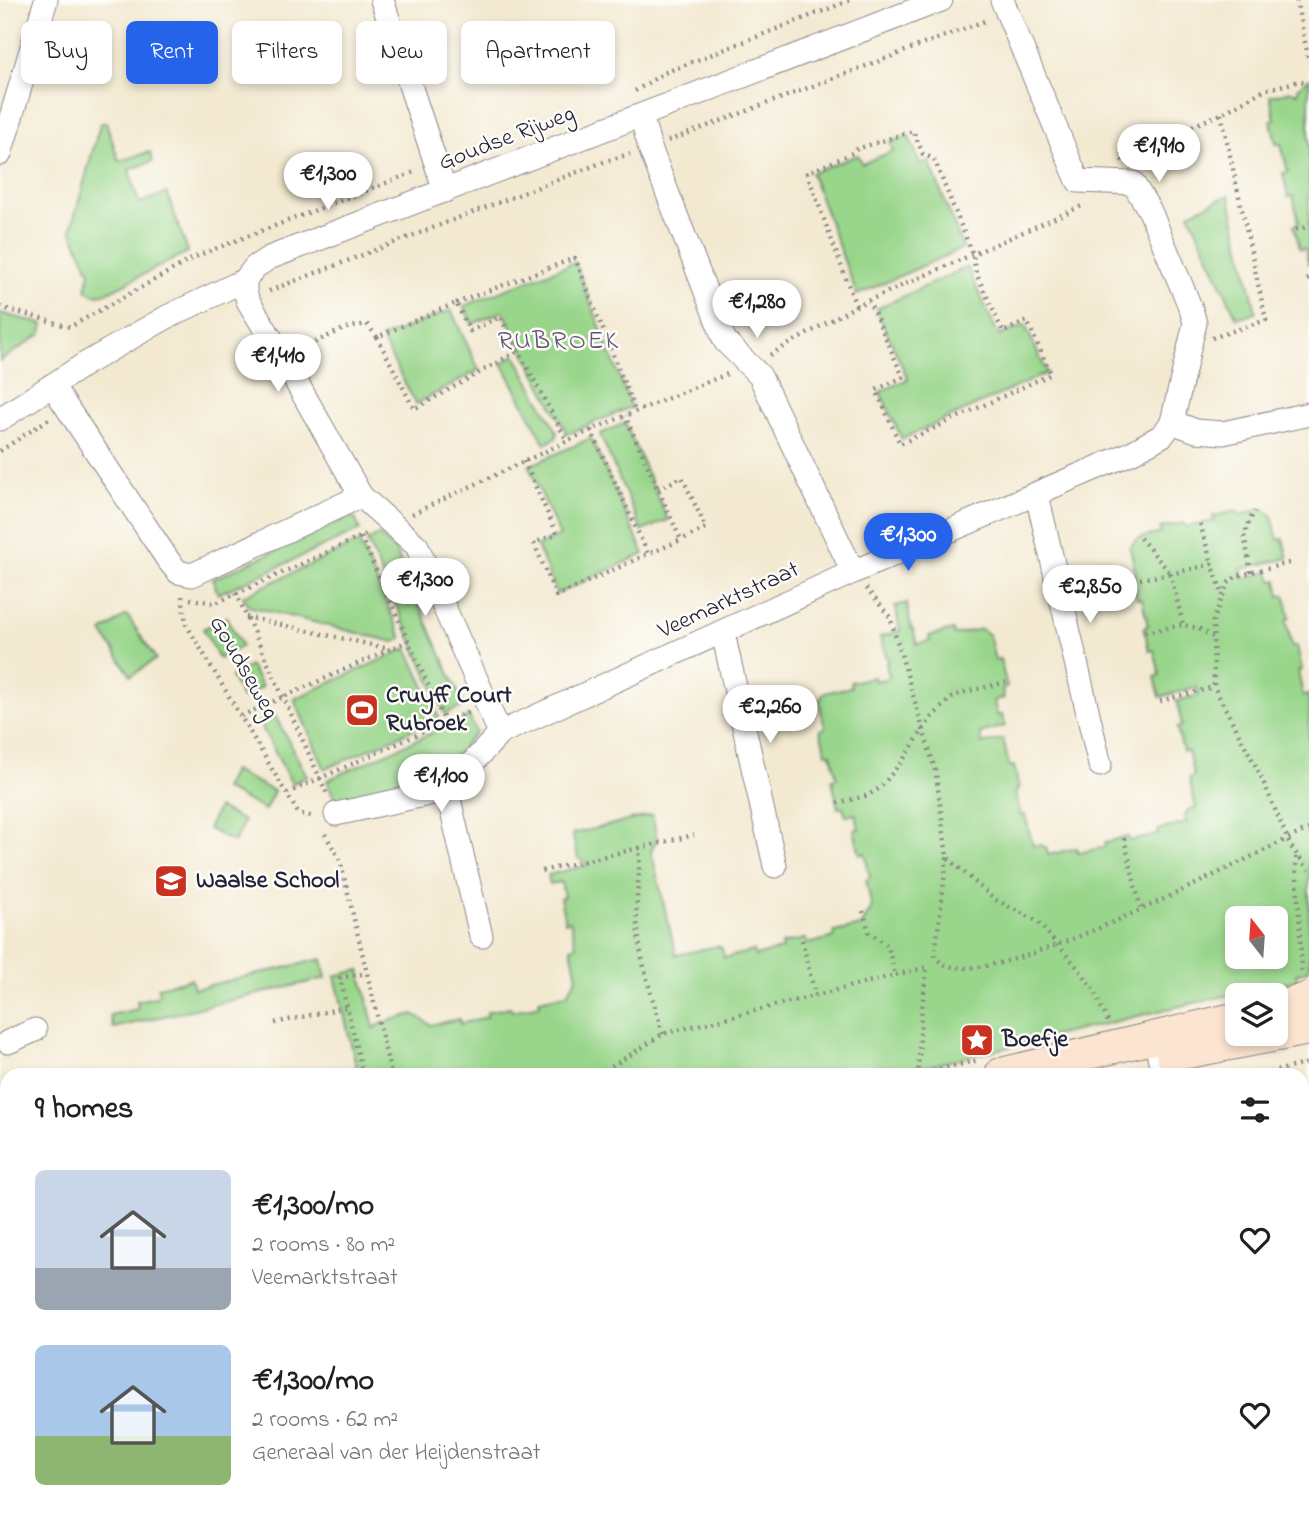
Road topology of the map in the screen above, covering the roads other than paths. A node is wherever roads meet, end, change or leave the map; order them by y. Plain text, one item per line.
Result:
1 (46, 0) edge
2 (382, 0) edge
3 (941, 0) edge
4 (1002, 0) edge
5 (888, 10) edge
6 (641, 115) junction
7 (0, 154) edge
8 (445, 191) junction
9 (245, 280) junction
10 (52, 385) junction
11 (1309, 414) edge
12 (0, 419) edge
13 (1172, 422) junction
14 (1037, 495) junction
15 (361, 496) junction
16 (853, 572) junction
17 (723, 633) junction
18 (500, 733) junction
19 (1100, 765) dead end
20 (447, 790) junction
21 (329, 817) road end
22 (775, 866) dead end
23 (481, 936) dead end
24 (1306, 991) edge
25 (1288, 1002) edge
26 (1225, 1024) edge
27 (1309, 1029) edge
28 (35, 1030) dead end
29 (8, 1042) dead end
30 (1159, 1056) edge
31 (1054, 1068) edge
32 (1110, 1068) edge

1 - 7 street
2 - 8 street
3 - 5 street, Goudse Rijweg
4 - 13 street
5 - 6 street, Goudse Rijweg
6 - 8 street, Goudse Rijweg
6 - 16 street
8 - 9 street, Goudse Rijweg
9 - 10 street, Goudse Rijweg
9 - 15 street
10 - 12 street, Goudse Rijweg
10 - 15 street
11 - 13 street
13 - 14 street, Veemarktstraat
14 - 16 street, Veemarktstraat
14 - 19 street
15 - 18 street
16 - 17 street, Veemarktstraat
17 - 18 street, Veemarktstraat
17 - 22 street
18 - 20 street, Veemarktstraat
20 - 21 street
20 - 23 street
24 - 25 street
26 - 30 street
27 - 30 street
28 - 29 street
30 - 31 street
30 - 32 street

